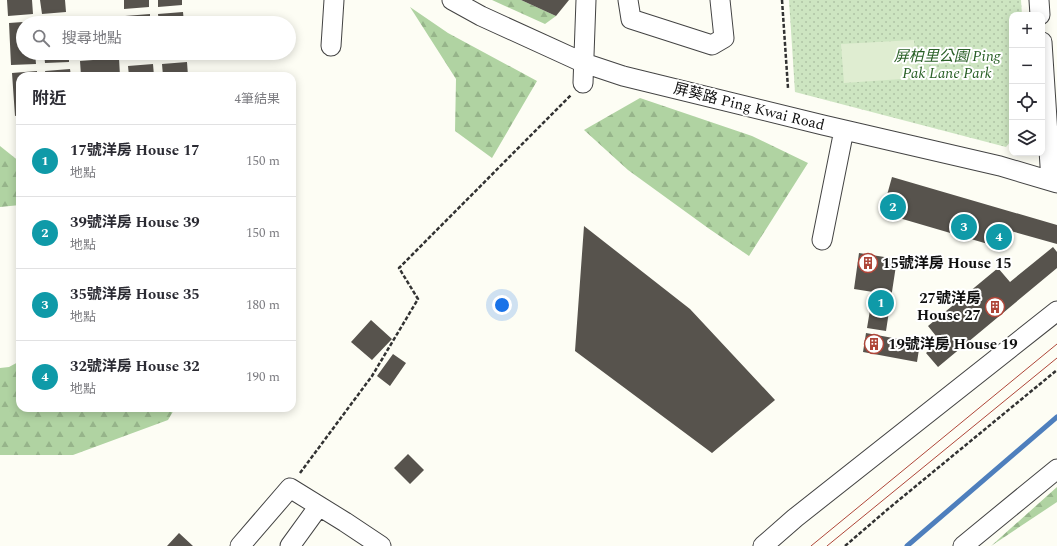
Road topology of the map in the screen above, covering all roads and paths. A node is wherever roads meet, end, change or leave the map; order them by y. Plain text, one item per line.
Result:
1 (334, 0) edge
2 (452, 0) edge
3 (586, 0) edge
4 (628, 0) edge
5 (720, 0) edge
6 (782, 0) edge
7 (1039, 0) edge
8 (1040, 12) edge
9 (331, 46) dead end
10 (1043, 48) edge
11 (584, 63) junction
12 (583, 83) joint
13 (788, 88) dead end
14 (844, 130) junction
15 (1054, 182) edge
16 (822, 240) dead end
17 (1057, 311) edge
18 (1057, 370) edge
19 (1057, 469) edge
20 (290, 488) junction
21 (319, 506) junction
22 (240, 546) edge
23 (290, 546) edge
24 (381, 546) edge
25 (763, 546) edge
26 (845, 546) edge
27 (964, 546) edge

1 - 9 street
2 - 11 street, 屏葵路 Ping Kwai Road
3 - 11 street
4 - 5 street
6 - 13 path
7 - 8 street
10 - 15 street
11 - 12 street
11 - 14 street, 屏葵路 Ping Kwai Road
12 - 20 path
14 - 15 street, 屏葵路 Ping Kwai Road
14 - 16 street
17 - 25 street
18 - 26 path
19 - 27 street
20 - 21 street
20 - 22 street
21 - 23 street
21 - 24 street

